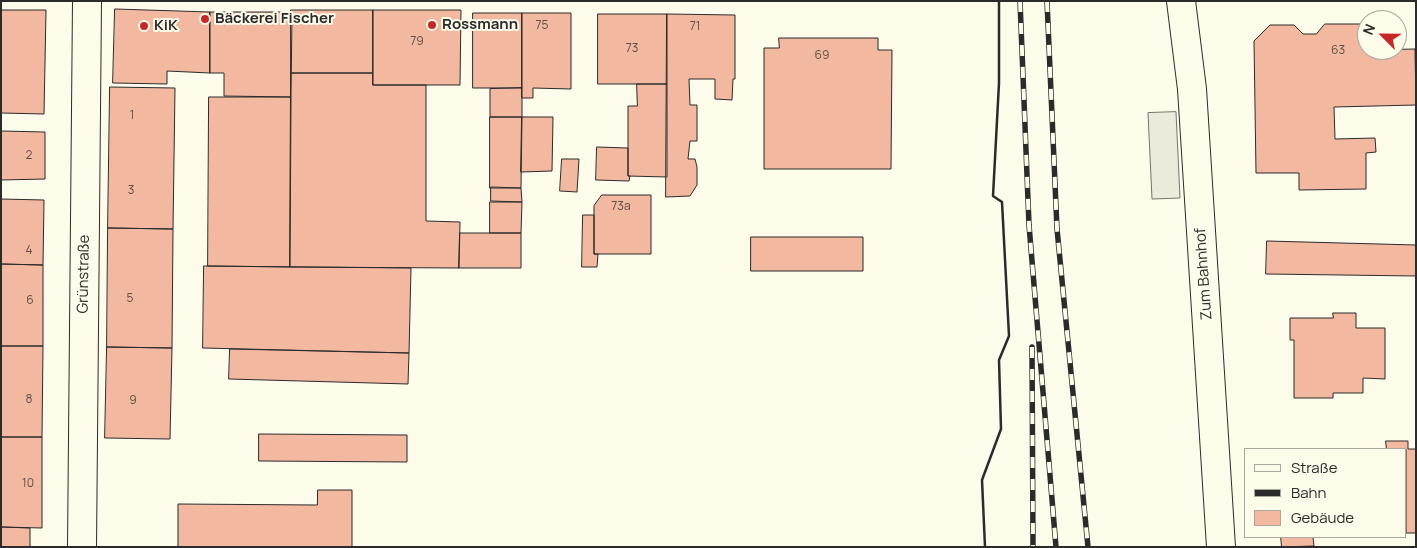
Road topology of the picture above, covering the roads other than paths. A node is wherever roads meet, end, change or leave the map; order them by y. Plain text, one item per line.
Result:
1 (87, 1) edge
2 (1181, 1) edge
3 (82, 547) edge
4 (1221, 547) edge

1 - 3 street, Grünstraße
2 - 4 street, Zum Bahnhof

